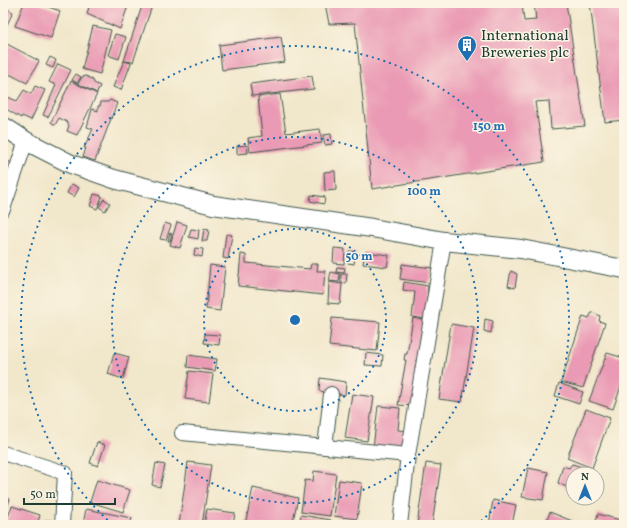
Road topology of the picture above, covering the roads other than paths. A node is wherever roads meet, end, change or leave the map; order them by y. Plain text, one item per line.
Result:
1 (3, 126) edge
2 (26, 141) junction
3 (3, 210) edge
4 (444, 241) junction
5 (624, 269) edge
6 (331, 394) dead end
7 (182, 432) dead end
8 (325, 446) junction
9 (3, 453) edge
10 (408, 455) junction
11 (62, 525) edge
12 (400, 525) edge

1 - 2 main road
2 - 3 street
2 - 4 main road
4 - 5 main road
4 - 10 street
6 - 8 street
7 - 8 street
8 - 10 street
9 - 11 street
10 - 12 street

